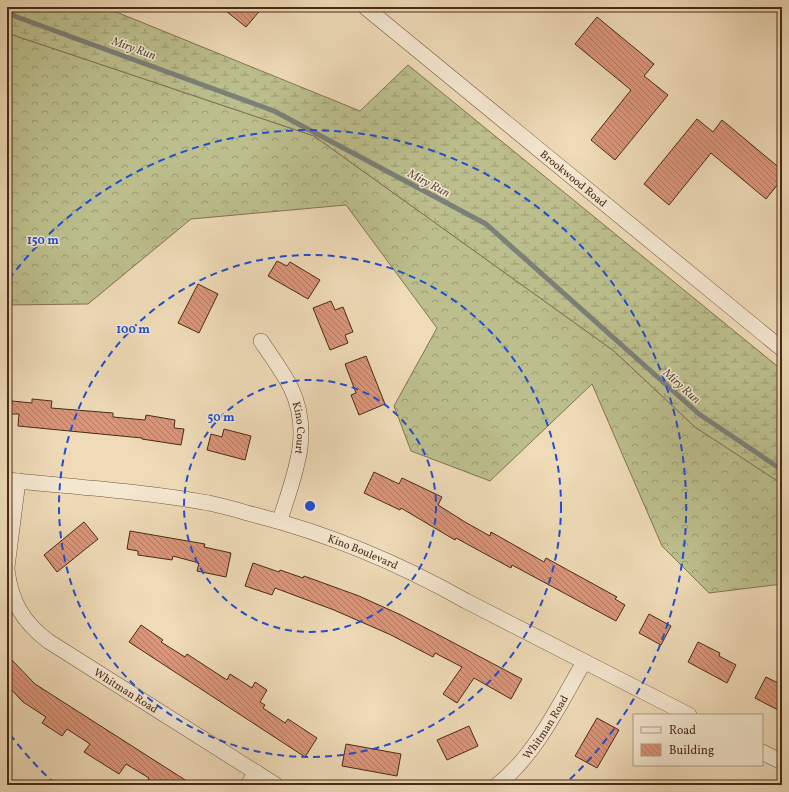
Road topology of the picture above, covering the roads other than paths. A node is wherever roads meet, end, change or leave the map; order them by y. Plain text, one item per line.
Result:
1 (365, 7) edge
2 (261, 341) dead end
3 (782, 349) edge
4 (12, 481) edge
5 (280, 520) junction
6 (7, 568) edge
7 (584, 662) junction
8 (687, 714) edge
9 (763, 752) edge
10 (782, 762) edge
11 (252, 779) edge
12 (276, 785) edge
13 (497, 785) edge

1 - 3 street, Brookwood Road
2 - 5 street, Kino Court
4 - 5 street, Kino Boulevard
4 - 6 street, Whitman Road
5 - 7 street, Kino Boulevard
6 - 11 street, Whitman Road
7 - 8 street, Kino Boulevard
7 - 13 street, Whitman Road
9 - 10 street
11 - 12 street, Whitman Road

